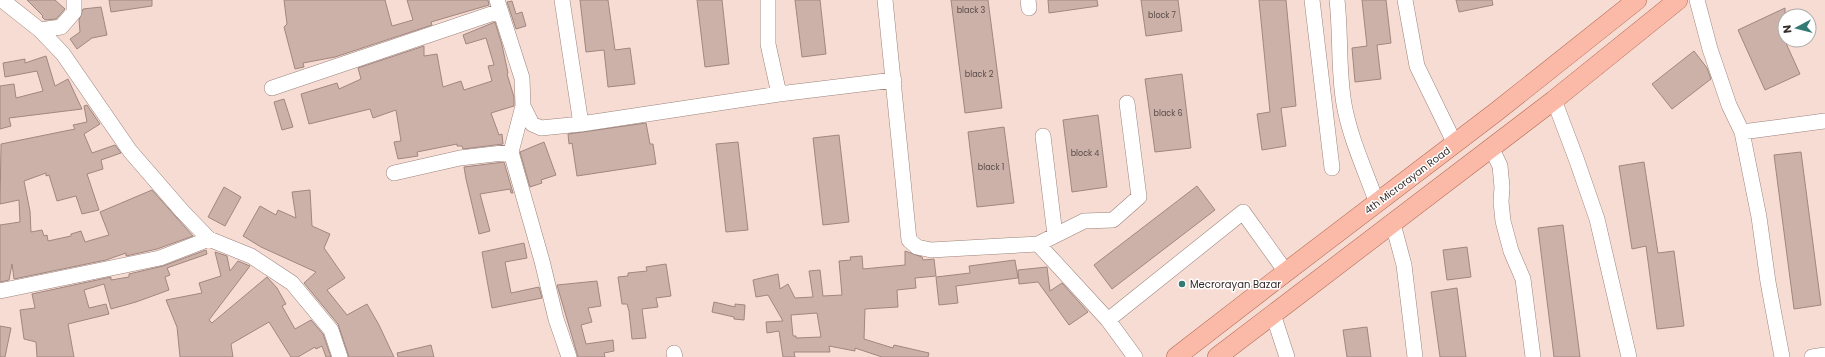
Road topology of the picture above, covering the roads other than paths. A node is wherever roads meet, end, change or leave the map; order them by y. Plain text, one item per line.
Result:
1 (2, 0) edge
2 (74, 0) edge
3 (562, 0) edge
4 (768, 0) edge
5 (885, 0) edge
6 (1312, 0) edge
7 (1337, 0) edge
8 (1405, 0) edge
9 (1637, 0) edge
10 (1678, 0) edge
11 (1697, 0) edge
12 (498, 6) edge
13 (40, 30) junction
14 (894, 80) junction
15 (272, 88) dead end
16 (779, 94) junction
17 (1554, 100) junction
18 (1128, 103) dead end
19 (523, 106) junction
20 (1825, 121) edge
21 (581, 124) junction
22 (1742, 132) junction
23 (1043, 136) dead end
24 (1455, 144) junction
25 (1491, 147) junction
26 (511, 152) junction
27 (1332, 168) dead end
28 (394, 173) dead end
29 (1383, 198) junction
30 (1400, 218) junction
31 (1055, 235) junction
32 (209, 239) junction
33 (1038, 244) junction
34 (1286, 272) junction
35 (0, 291) edge
36 (1273, 314) junction
37 (1108, 320) junction
38 (1825, 355) edge
39 (340, 357) edge
40 (568, 357) edge
41 (1135, 357) edge
42 (1176, 357) edge
43 (1217, 357) edge
44 (1287, 357) edge
45 (1415, 357) edge
46 (1533, 357) edge
47 (1629, 357) edge
48 (1782, 357) edge
49 (1812, 357) edge

1 - 13 street
2 - 13 street
3 - 21 street
4 - 16 street
5 - 14 street
6 - 27 street
7 - 29 street
8 - 24 street
9 - 24 main road, 4th Microrayan Road
10 - 17 main road
11 - 22 street
12 - 15 street
12 - 19 street
13 - 32 street
14 - 16 street
14 - 33 street
16 - 21 street
17 - 25 main road
17 - 47 street
18 - 31 street
19 - 21 street
19 - 26 street
20 - 22 street
22 - 48 street
23 - 31 street
24 - 29 main road, 4th Microrayan Road
25 - 30 main road
25 - 46 street
26 - 28 street
26 - 40 street
29 - 30 main road
29 - 34 main road, 4th Microrayan Road
30 - 36 main road
30 - 45 street
31 - 33 street
32 - 35 street
32 - 39 street
33 - 37 street
34 - 37 street
34 - 42 main road, 4th Microrayan Road
36 - 43 main road
36 - 44 street
37 - 41 street
38 - 49 street

